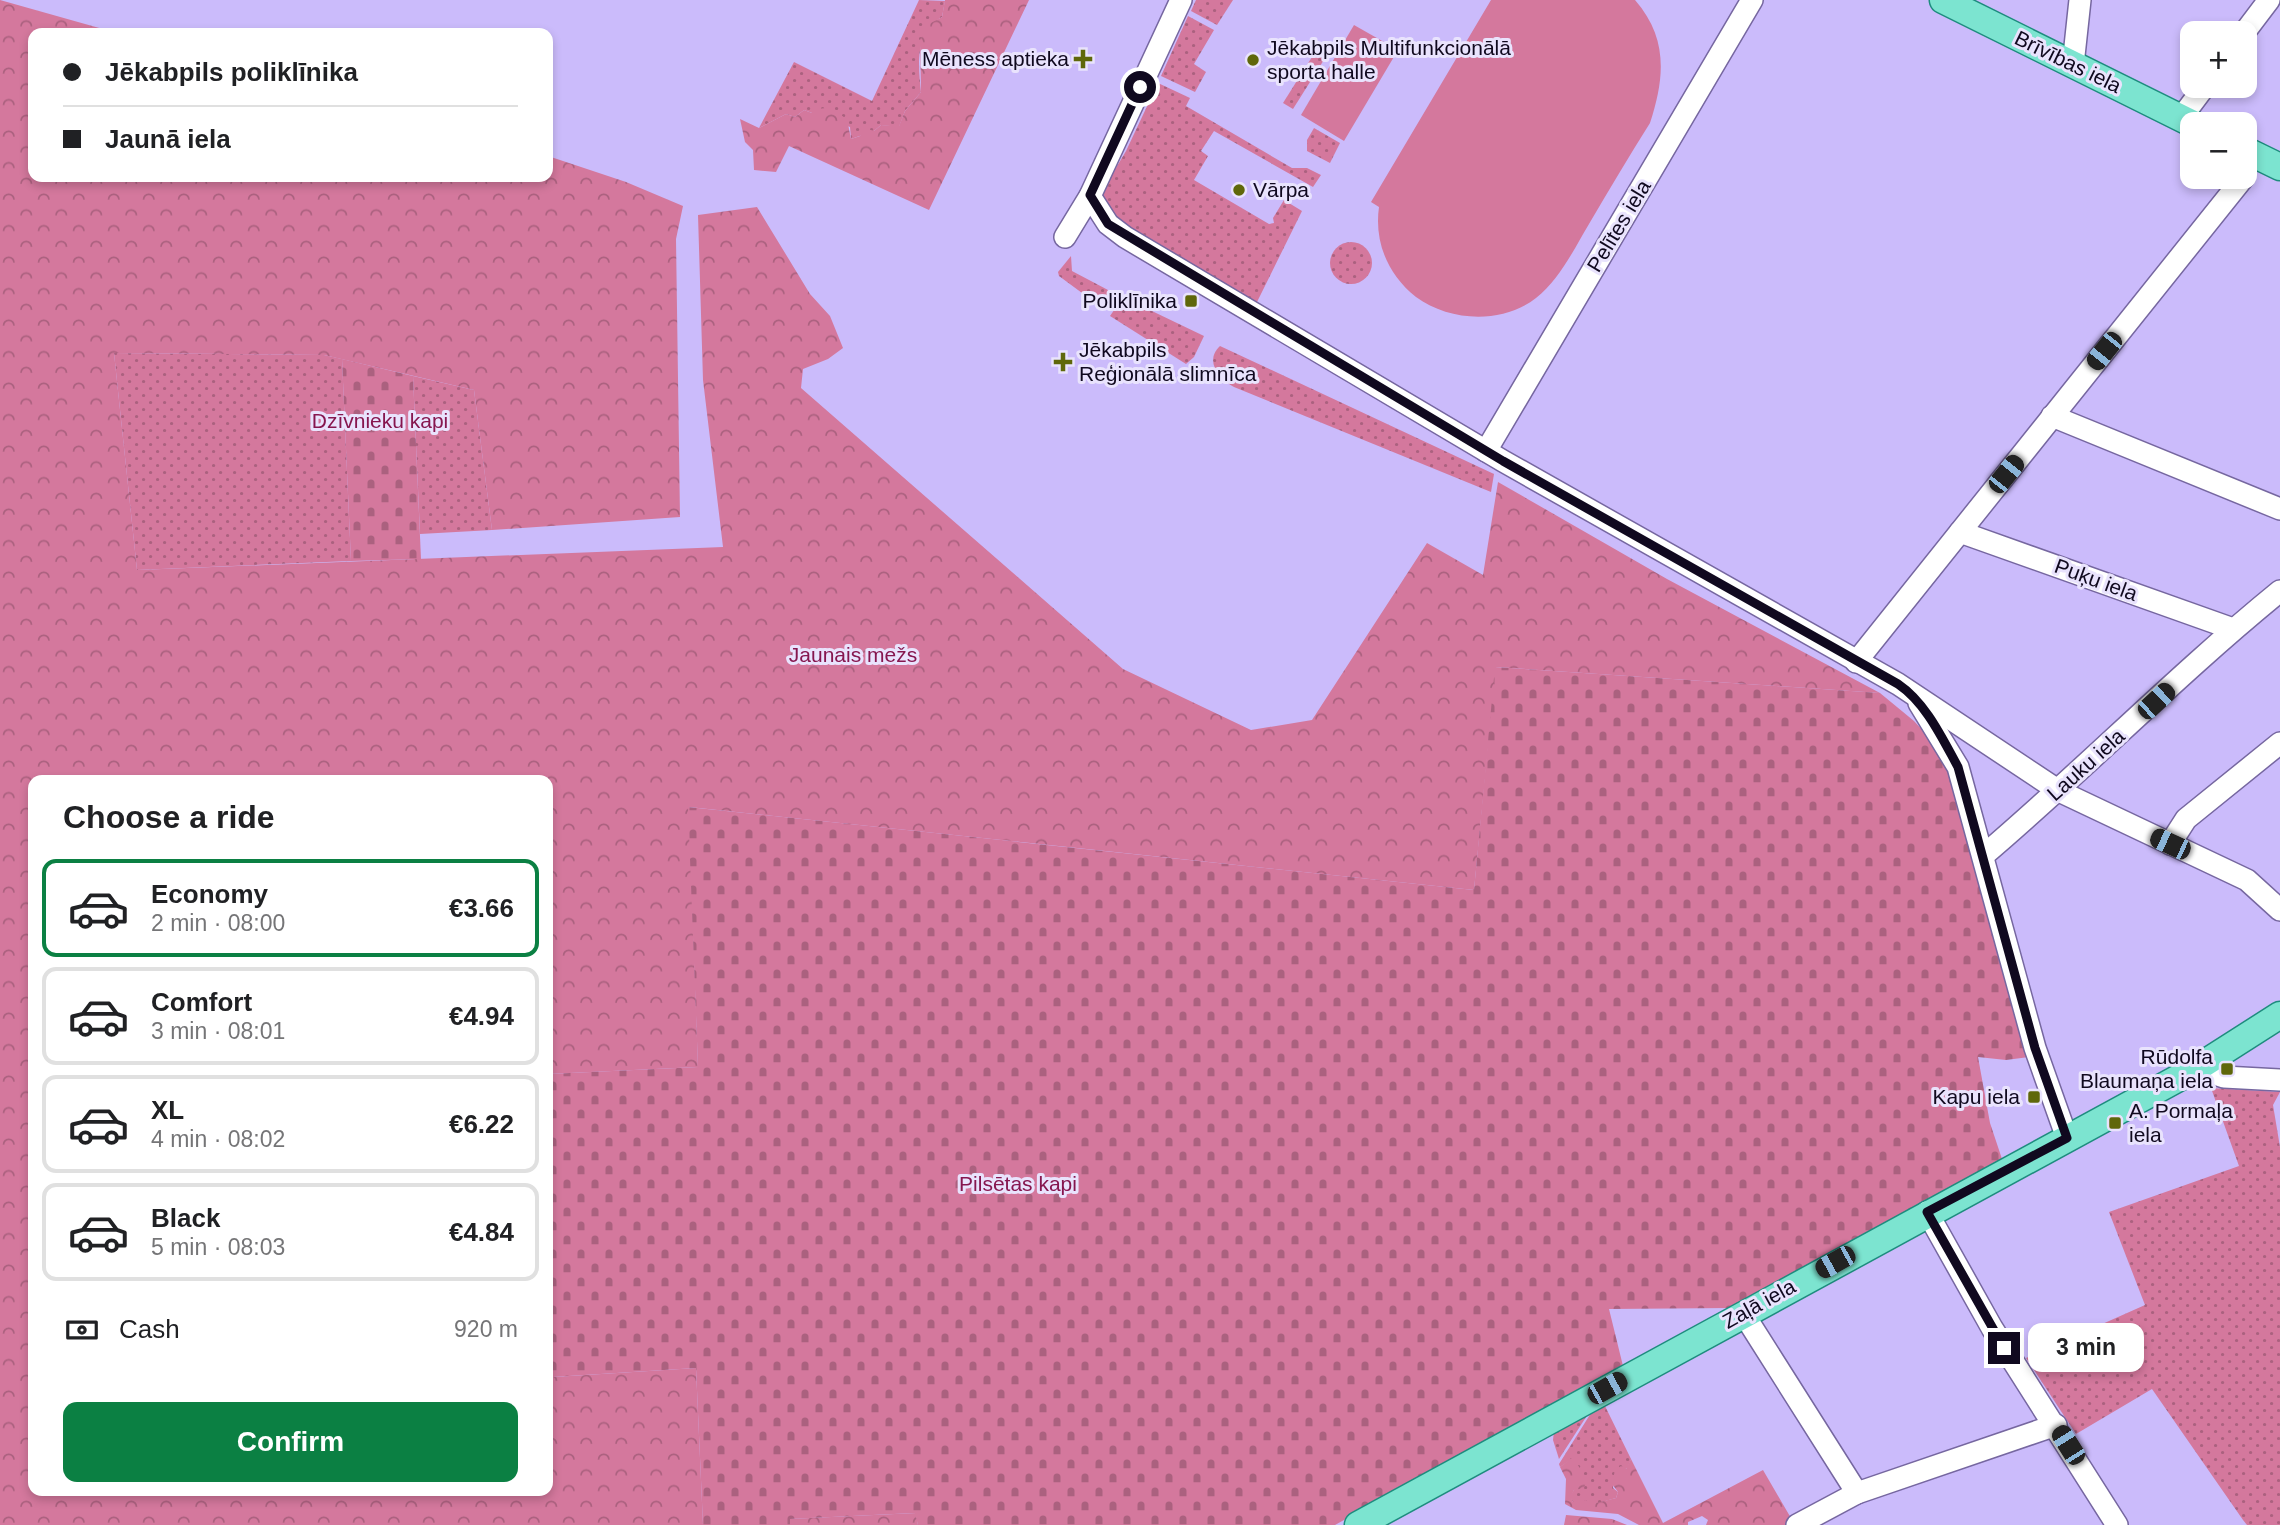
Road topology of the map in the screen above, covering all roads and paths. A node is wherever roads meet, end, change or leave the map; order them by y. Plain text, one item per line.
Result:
1 (1181, 0) edge
2 (1752, 0) edge
3 (1944, 0) edge
4 (2080, 0) edge
5 (2269, 0) edge
6 (2253, 21) edge
7 (2073, 65) junction
8 (2180, 118) edge
9 (2236, 189) edge
10 (1090, 195) junction
11 (1065, 237) dead end
12 (2052, 416) junction
13 (1486, 451) junction
14 (2280, 509) edge
15 (1960, 532) junction
16 (2279, 593) edge
17 (2233, 629) junction
18 (1856, 662) junction
19 (1911, 693) junction
20 (2280, 743) edge
21 (2059, 791) junction
22 (2170, 844) junction
23 (1984, 855) junction
24 (2280, 910) edge
25 (2280, 1015) edge
26 (2197, 1068) junction
27 (2280, 1080) edge
28 (2067, 1138) junction
29 (1927, 1212) junction
30 (1743, 1313) junction
31 (2056, 1425) junction
32 (1857, 1493) junction
33 (1358, 1525) edge
34 (1797, 1525) edge
35 (2117, 1525) edge

1 - 10 street
2 - 13 street, Pelītes iela
3 - 7 main road, Brīvības iela
4 - 7 street
5 - 6 street
7 - 8 main road, Brīvības iela
9 - 12 street
10 - 11 street
10 - 13 street
12 - 14 street
12 - 15 street
13 - 18 street
15 - 17 street, Puķu iela
15 - 18 street
16 - 17 street, Lauku iela
17 - 21 street, Lauku iela
18 - 19 street
19 - 21 street
19 - 23 street
20 - 22 street
21 - 22 street
21 - 23 street, Lauku iela
22 - 24 street
23 - 28 street
25 - 26 main road
26 - 27 street
26 - 28 main road, Zaļā iela
28 - 29 main road, Zaļā iela
29 - 30 main road, Zaļā iela
29 - 31 street
30 - 32 street
30 - 33 main road, Zaļā iela
31 - 32 street
31 - 35 street
32 - 34 street

